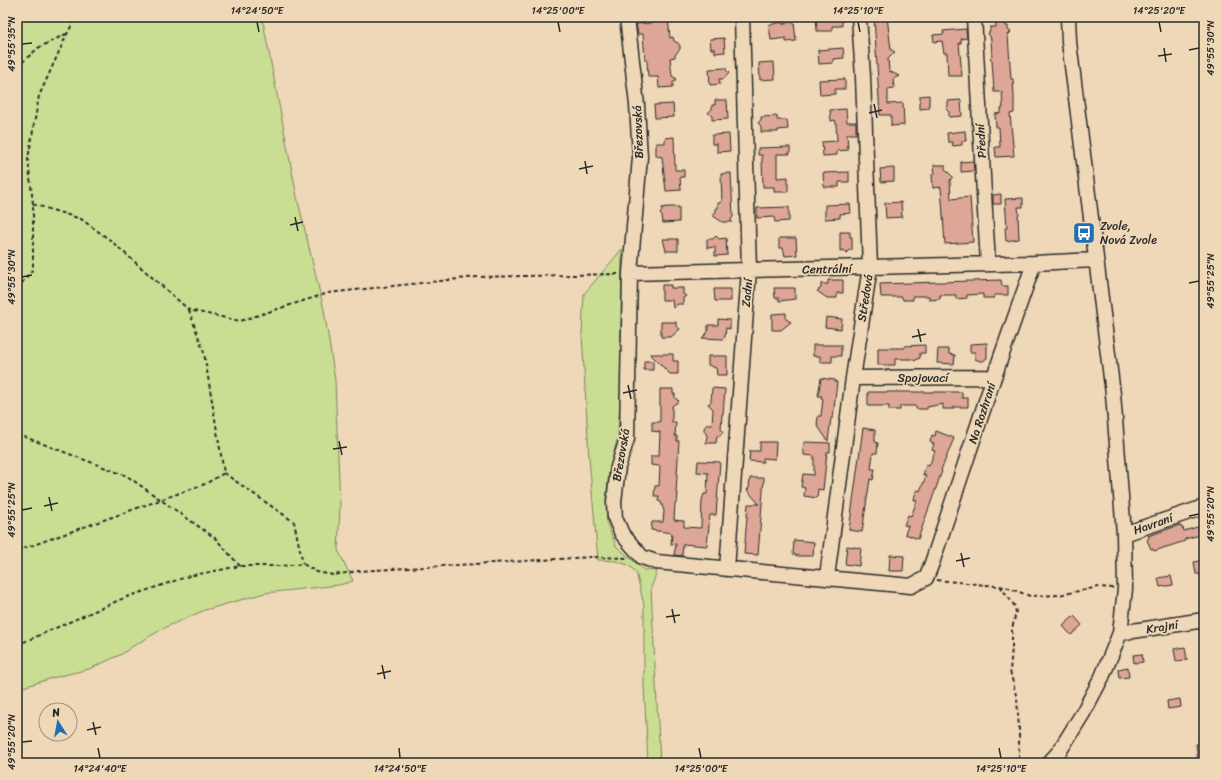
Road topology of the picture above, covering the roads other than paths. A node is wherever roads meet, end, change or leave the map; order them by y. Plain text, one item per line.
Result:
1 (627, 17) edge
2 (742, 17) edge
3 (859, 17) edge
4 (974, 17) edge
5 (1068, 17) edge
6 (1096, 260) junction
7 (1034, 263) junction
8 (988, 264) junction
9 (870, 268) junction
10 (749, 270) junction
11 (630, 273) junction
12 (994, 377) junction
13 (853, 378) junction
14 (1204, 507) edge
15 (1124, 534) junction
16 (727, 568) junction
17 (827, 577) junction
18 (1204, 620) edge
19 (1120, 633) junction
20 (1049, 763) edge

1 - 11 street, Březovská
2 - 10 street, Zadní
3 - 9 street, Středová
4 - 8 street, Přední
5 - 6 street
6 - 7 street, Centrální
6 - 15 street
7 - 8 street, Centrální
7 - 12 street, Na Rozhraní
8 - 9 street, Centrální
9 - 10 street, Centrální
9 - 13 street, Středová
10 - 11 street, Centrální
10 - 16 street, Zadní
11 - 16 street, Březovská
12 - 13 street, Spojovací
12 - 17 street, Na Rozhraní
13 - 17 street, Středová
14 - 15 street, Havraní
15 - 19 street
16 - 17 street
18 - 19 street, Krajní
19 - 20 street

